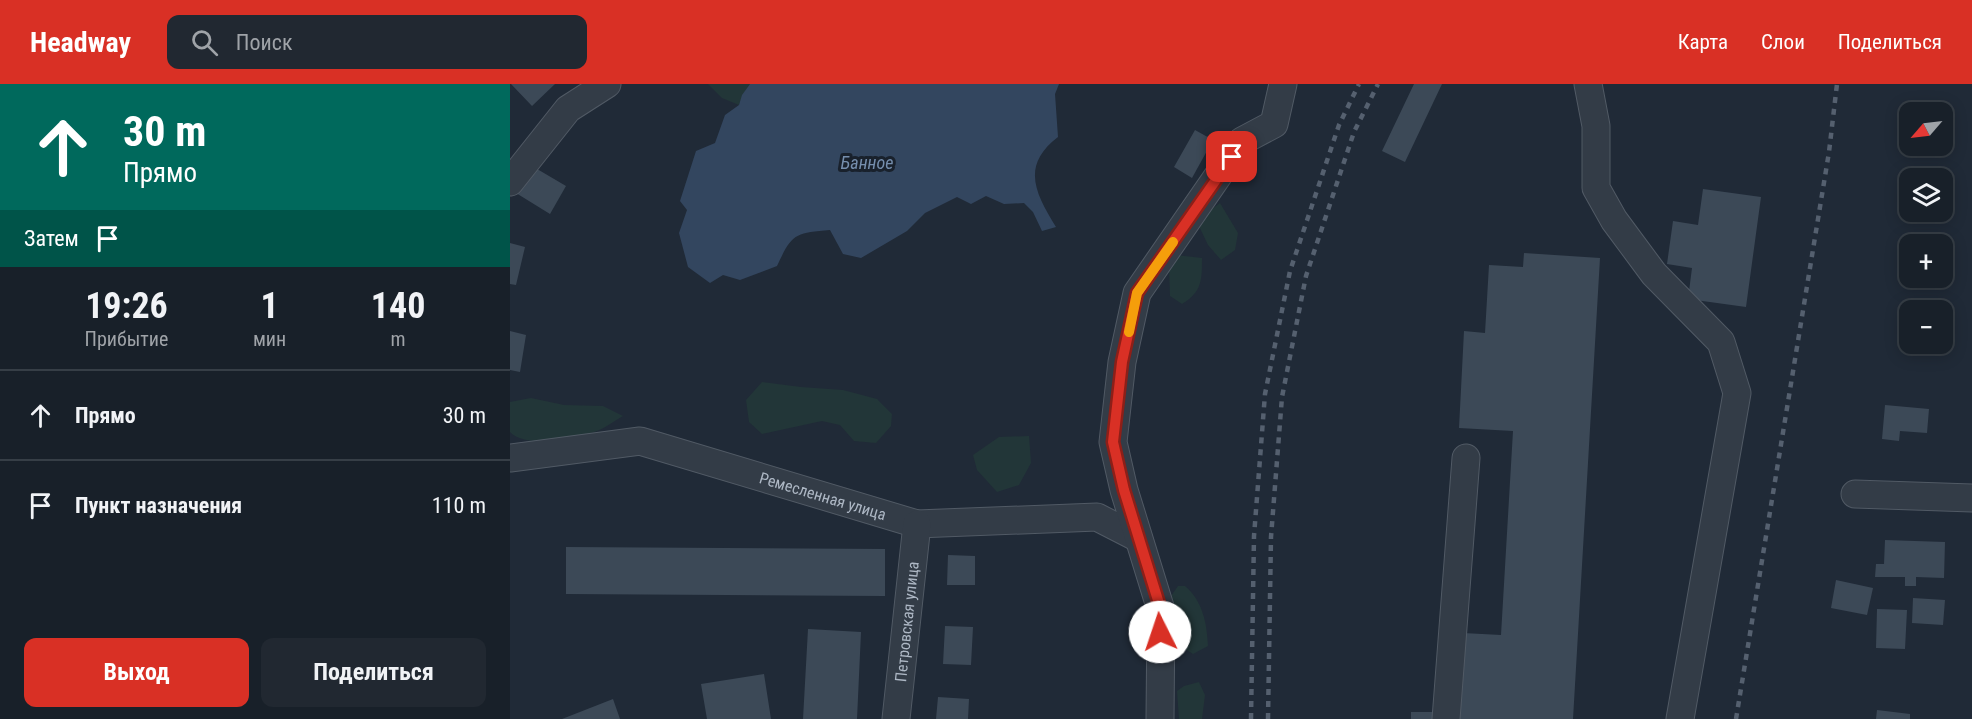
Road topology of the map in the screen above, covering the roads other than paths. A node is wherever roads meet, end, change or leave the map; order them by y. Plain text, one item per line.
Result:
1 (608, 84) edge
2 (1283, 84) edge
3 (1588, 84) edge
4 (510, 182) edge
5 (510, 458) edge
6 (1466, 458) dead end
7 (1855, 494) dead end
8 (1972, 498) edge
9 (916, 524) junction
10 (1138, 538) junction
11 (896, 719) edge
12 (1160, 719) edge
13 (1446, 719) edge
14 (1680, 719) edge

1 - 4 street
2 - 10 street
3 - 14 street
5 - 9 street, Ремесленная улица
6 - 13 street
7 - 8 street
9 - 10 street, Ремесленная улица
9 - 11 street, Петровская улица
10 - 12 street

